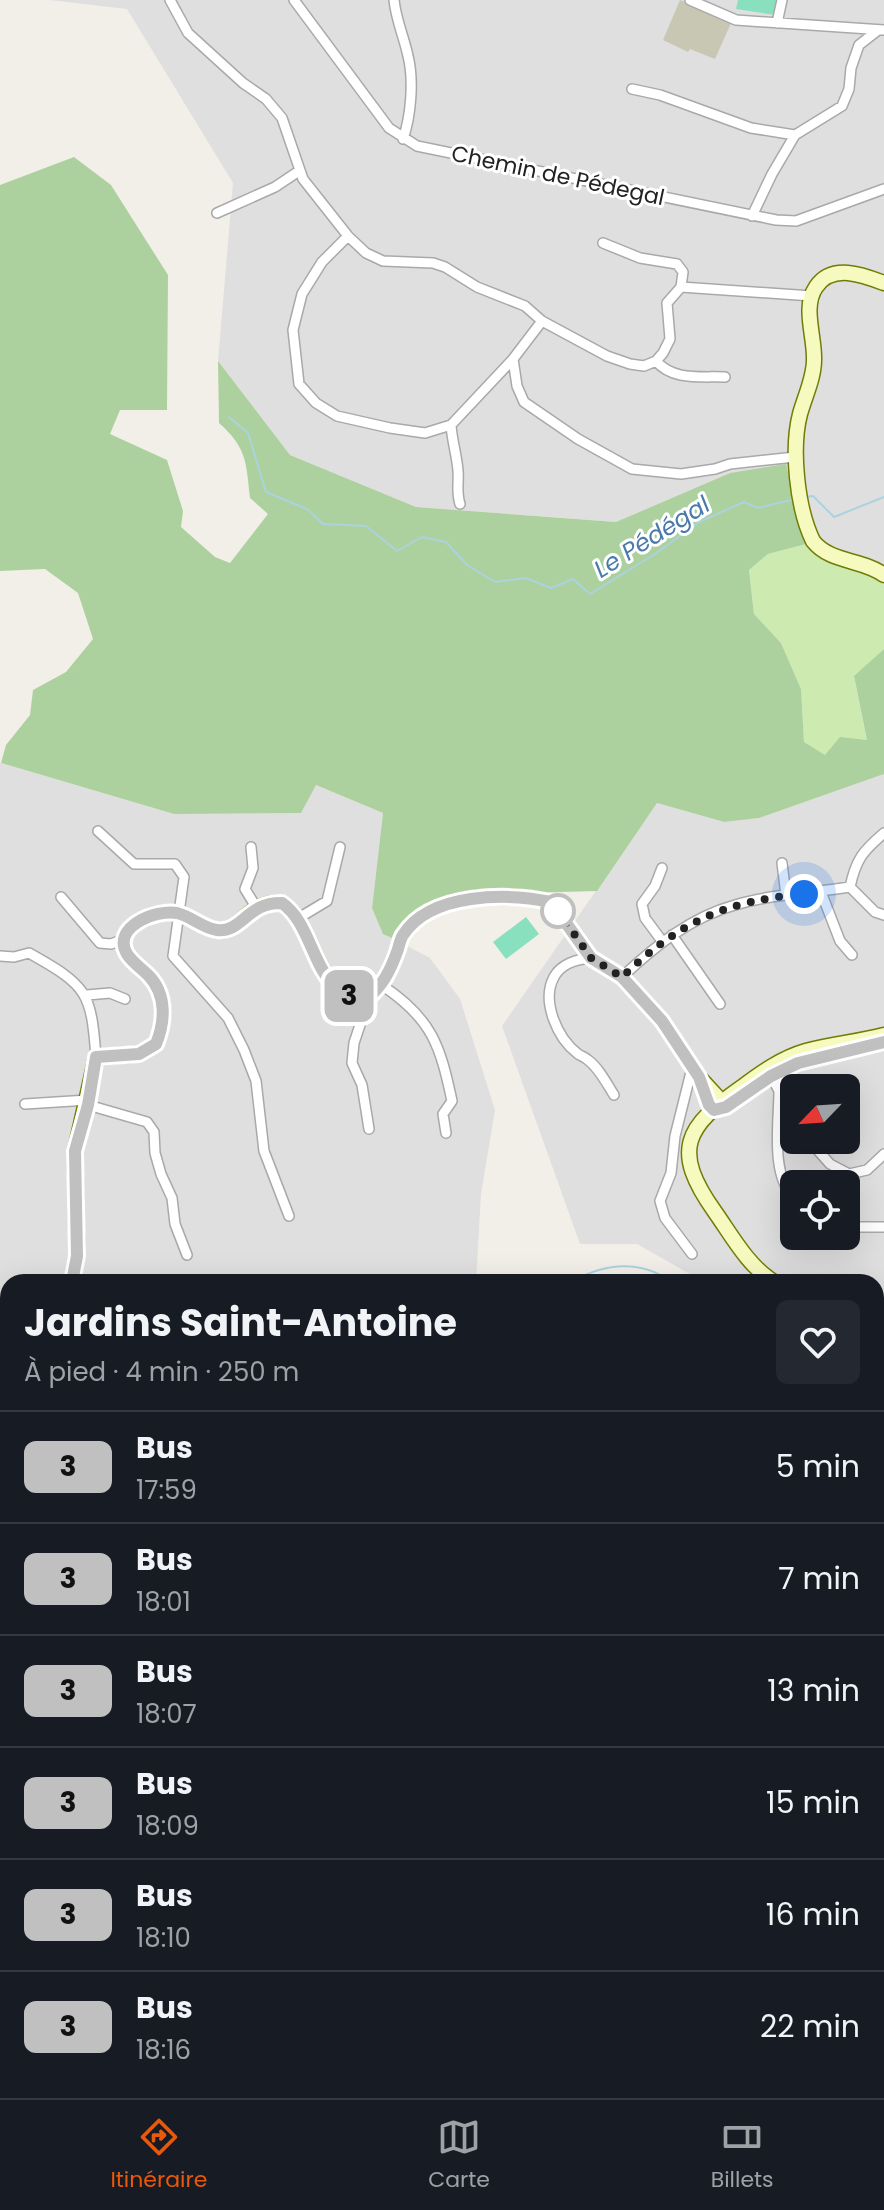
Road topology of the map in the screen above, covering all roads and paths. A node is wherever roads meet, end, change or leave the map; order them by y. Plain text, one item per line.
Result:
1 (170, 0) edge
2 (294, 0) edge
3 (394, 0) edge
4 (690, 0) edge
5 (782, 0) edge
6 (777, 23) junction
7 (881, 31) edge
8 (632, 89) dead end
9 (795, 135) junction
10 (403, 139) junction
11 (299, 171) junction
12 (884, 189) edge
13 (217, 213) dead end
14 (752, 216) junction
15 (348, 236) junction
16 (603, 243) dead end
17 (882, 281) edge
18 (681, 287) junction
19 (812, 296) junction
20 (542, 321) junction
21 (513, 359) junction
22 (656, 361) junction
23 (725, 377) dead end
24 (451, 425) junction
25 (795, 457) junction
26 (460, 504) dead end
27 (884, 575) edge
28 (98, 831) dead end
29 (884, 833) edge
30 (251, 847) dead end
31 (340, 847) dead end
32 (782, 863) dead end
33 (662, 868) dead end
34 (850, 887) junction
35 (821, 892) junction
36 (786, 895) junction
37 (61, 897) dead end
38 (256, 907) junction
39 (178, 913) junction
40 (884, 915) edge
41 (297, 919) junction
42 (672, 935) junction
43 (124, 939) junction
44 (662, 941) junction
45 (852, 955) dead end
46 (0, 956) edge
47 (591, 958) junction
48 (622, 977) junction
49 (383, 986) junction
50 (87, 995) junction
51 (354, 998) junction
52 (125, 999) dead end
53 (720, 1004) dead end
54 (884, 1035) edge
55 (884, 1042) edge
56 (96, 1057) junction
57 (696, 1072) junction
58 (772, 1072) junction
59 (614, 1095) dead end
60 (88, 1102) junction
61 (25, 1104) dead end
62 (719, 1108) junction
63 (369, 1129) dead end
64 (446, 1133) dead end
65 (779, 1136) joint
66 (821, 1154) edge
67 (884, 1154) edge
68 (780, 1170) edge
69 (289, 1216) dead end
70 (860, 1227) edge
71 (884, 1227) edge
72 (692, 1254) dead end
73 (187, 1255) dead end
74 (74, 1274) edge
75 (764, 1274) edge

1 - 11 street
2 - 10 street, Chemin de Pédegal
3 - 10 street
4 - 6 street
5 - 6 street
6 - 7 street
7 - 9 street
8 - 9 street
9 - 14 street
10 - 14 street, Chemin de Pédegal
11 - 13 street
11 - 15 street
12 - 14 street, Chemin de Pédegal
15 - 20 street
15 - 24 street
16 - 18 street
17 - 19 street
18 - 19 street
18 - 22 street
19 - 25 street
20 - 21 street
20 - 22 street
21 - 24 street
21 - 25 street
22 - 23 street
24 - 26 street
25 - 27 street
28 - 39 street
29 - 34 street
30 - 38 street
31 - 41 street
32 - 36 street
33 - 44 street
34 - 35 street
34 - 40 street
35 - 36 street
35 - 45 street
36 - 42 street
37 - 43 street
38 - 39 street
38 - 41 street
39 - 43 street
39 - 69 street
41 - 51 street
42 - 44 street
42 - 53 street
43 - 56 street
44 - 48 street
46 - 50 street
47 - 48 street
47 - 49 street
47 - 59 street
48 - 57 street
49 - 51 street
49 - 64 street
50 - 52 street
50 - 56 street
51 - 63 street
54 - 58 street
55 - 58 street
56 - 60 street
57 - 62 street
57 - 72 street
58 - 62 street
58 - 65 street
60 - 61 street
60 - 73 street
60 - 74 street
62 - 75 street
65 - 68 street
66 - 67 street
70 - 71 street

